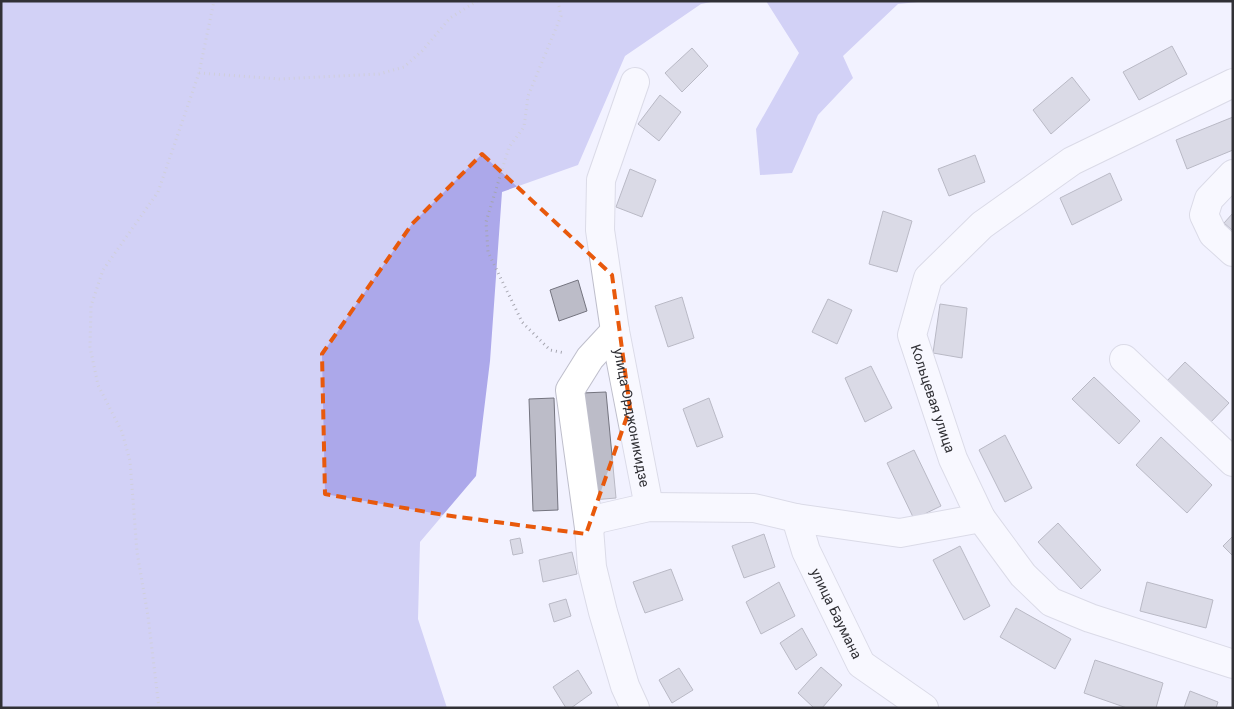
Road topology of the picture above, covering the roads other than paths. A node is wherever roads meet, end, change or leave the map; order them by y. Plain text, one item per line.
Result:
1 (636, 82) dead end
2 (1233, 83) edge
3 (1233, 174) edge
4 (1233, 252) edge
5 (615, 331) junction
6 (1124, 359) dead end
7 (1233, 462) edge
8 (649, 507) junction
9 (796, 518) junction
10 (981, 518) junction
11 (589, 528) junction
12 (1233, 664) edge
13 (635, 708) edge
14 (924, 708) edge

1 - 5 street, улица Орджоникидзе
2 - 10 street, Кольцевая улица
3 - 4 street
5 - 8 street, улица Орджоникидзе
5 - 11 street
6 - 7 street
8 - 9 street
8 - 11 street
9 - 10 street
9 - 14 street, улица Баумана
10 - 12 street, Кольцевая улица
11 - 13 street

